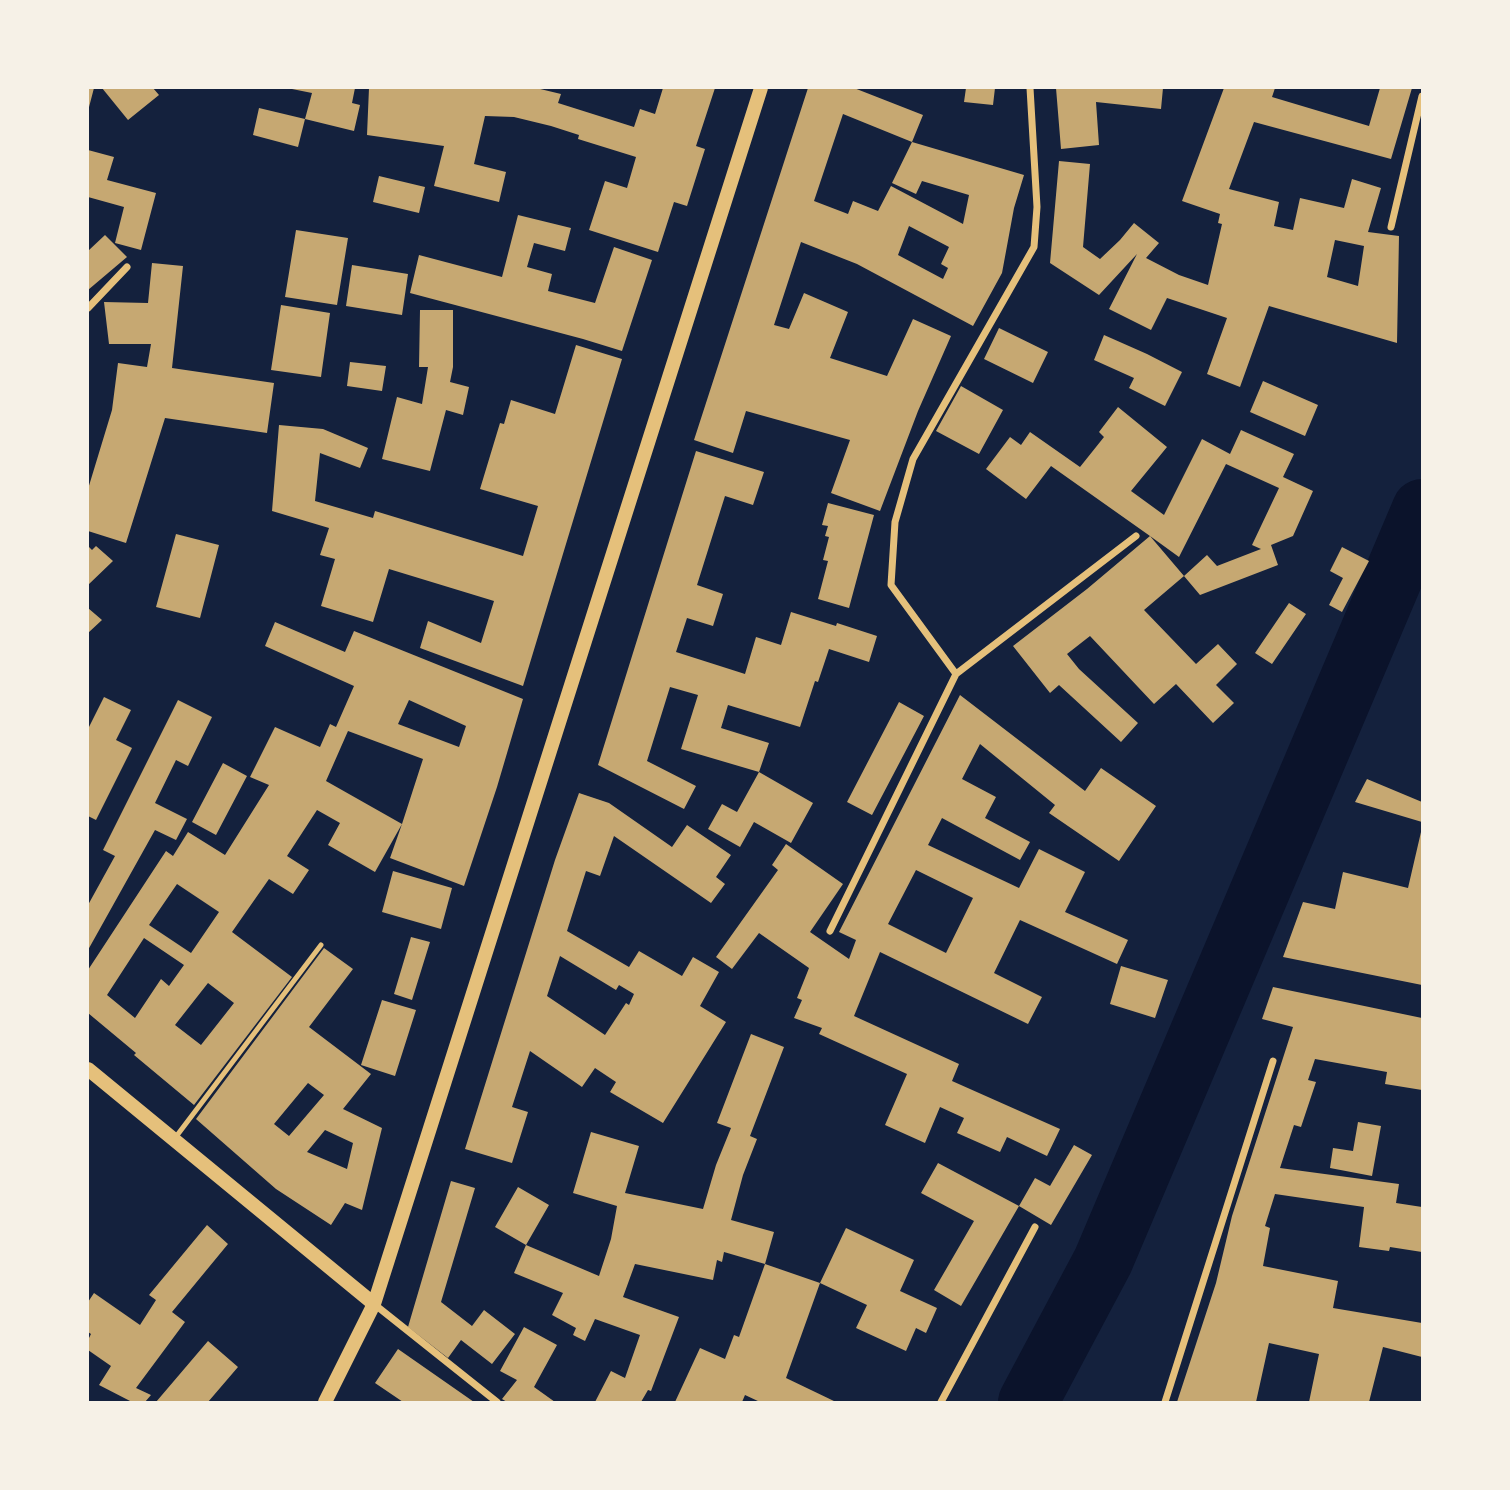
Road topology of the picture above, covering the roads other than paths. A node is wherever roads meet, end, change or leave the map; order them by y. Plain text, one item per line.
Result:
1 (761, 88) edge
2 (1030, 88) edge
3 (1423, 96) edge
4 (1391, 227) dead end
5 (127, 267) dead end
6 (88, 308) edge
7 (1136, 536) dead end
8 (956, 674) junction
9 (830, 931) dead end
10 (321, 945) dead end
11 (1273, 1061) dead end
12 (88, 1069) edge
13 (173, 1140) junction
14 (1035, 1227) dead end
15 (374, 1304) junction
16 (325, 1402) edge
17 (497, 1402) edge
18 (941, 1402) edge
19 (1165, 1402) edge

1 - 15 main road
2 - 8 street
3 - 4 street
5 - 6 street
7 - 8 street
8 - 9 street
10 - 13 lane
11 - 19 street
12 - 13 main road
13 - 15 main road
14 - 18 street
15 - 16 main road
15 - 17 street

